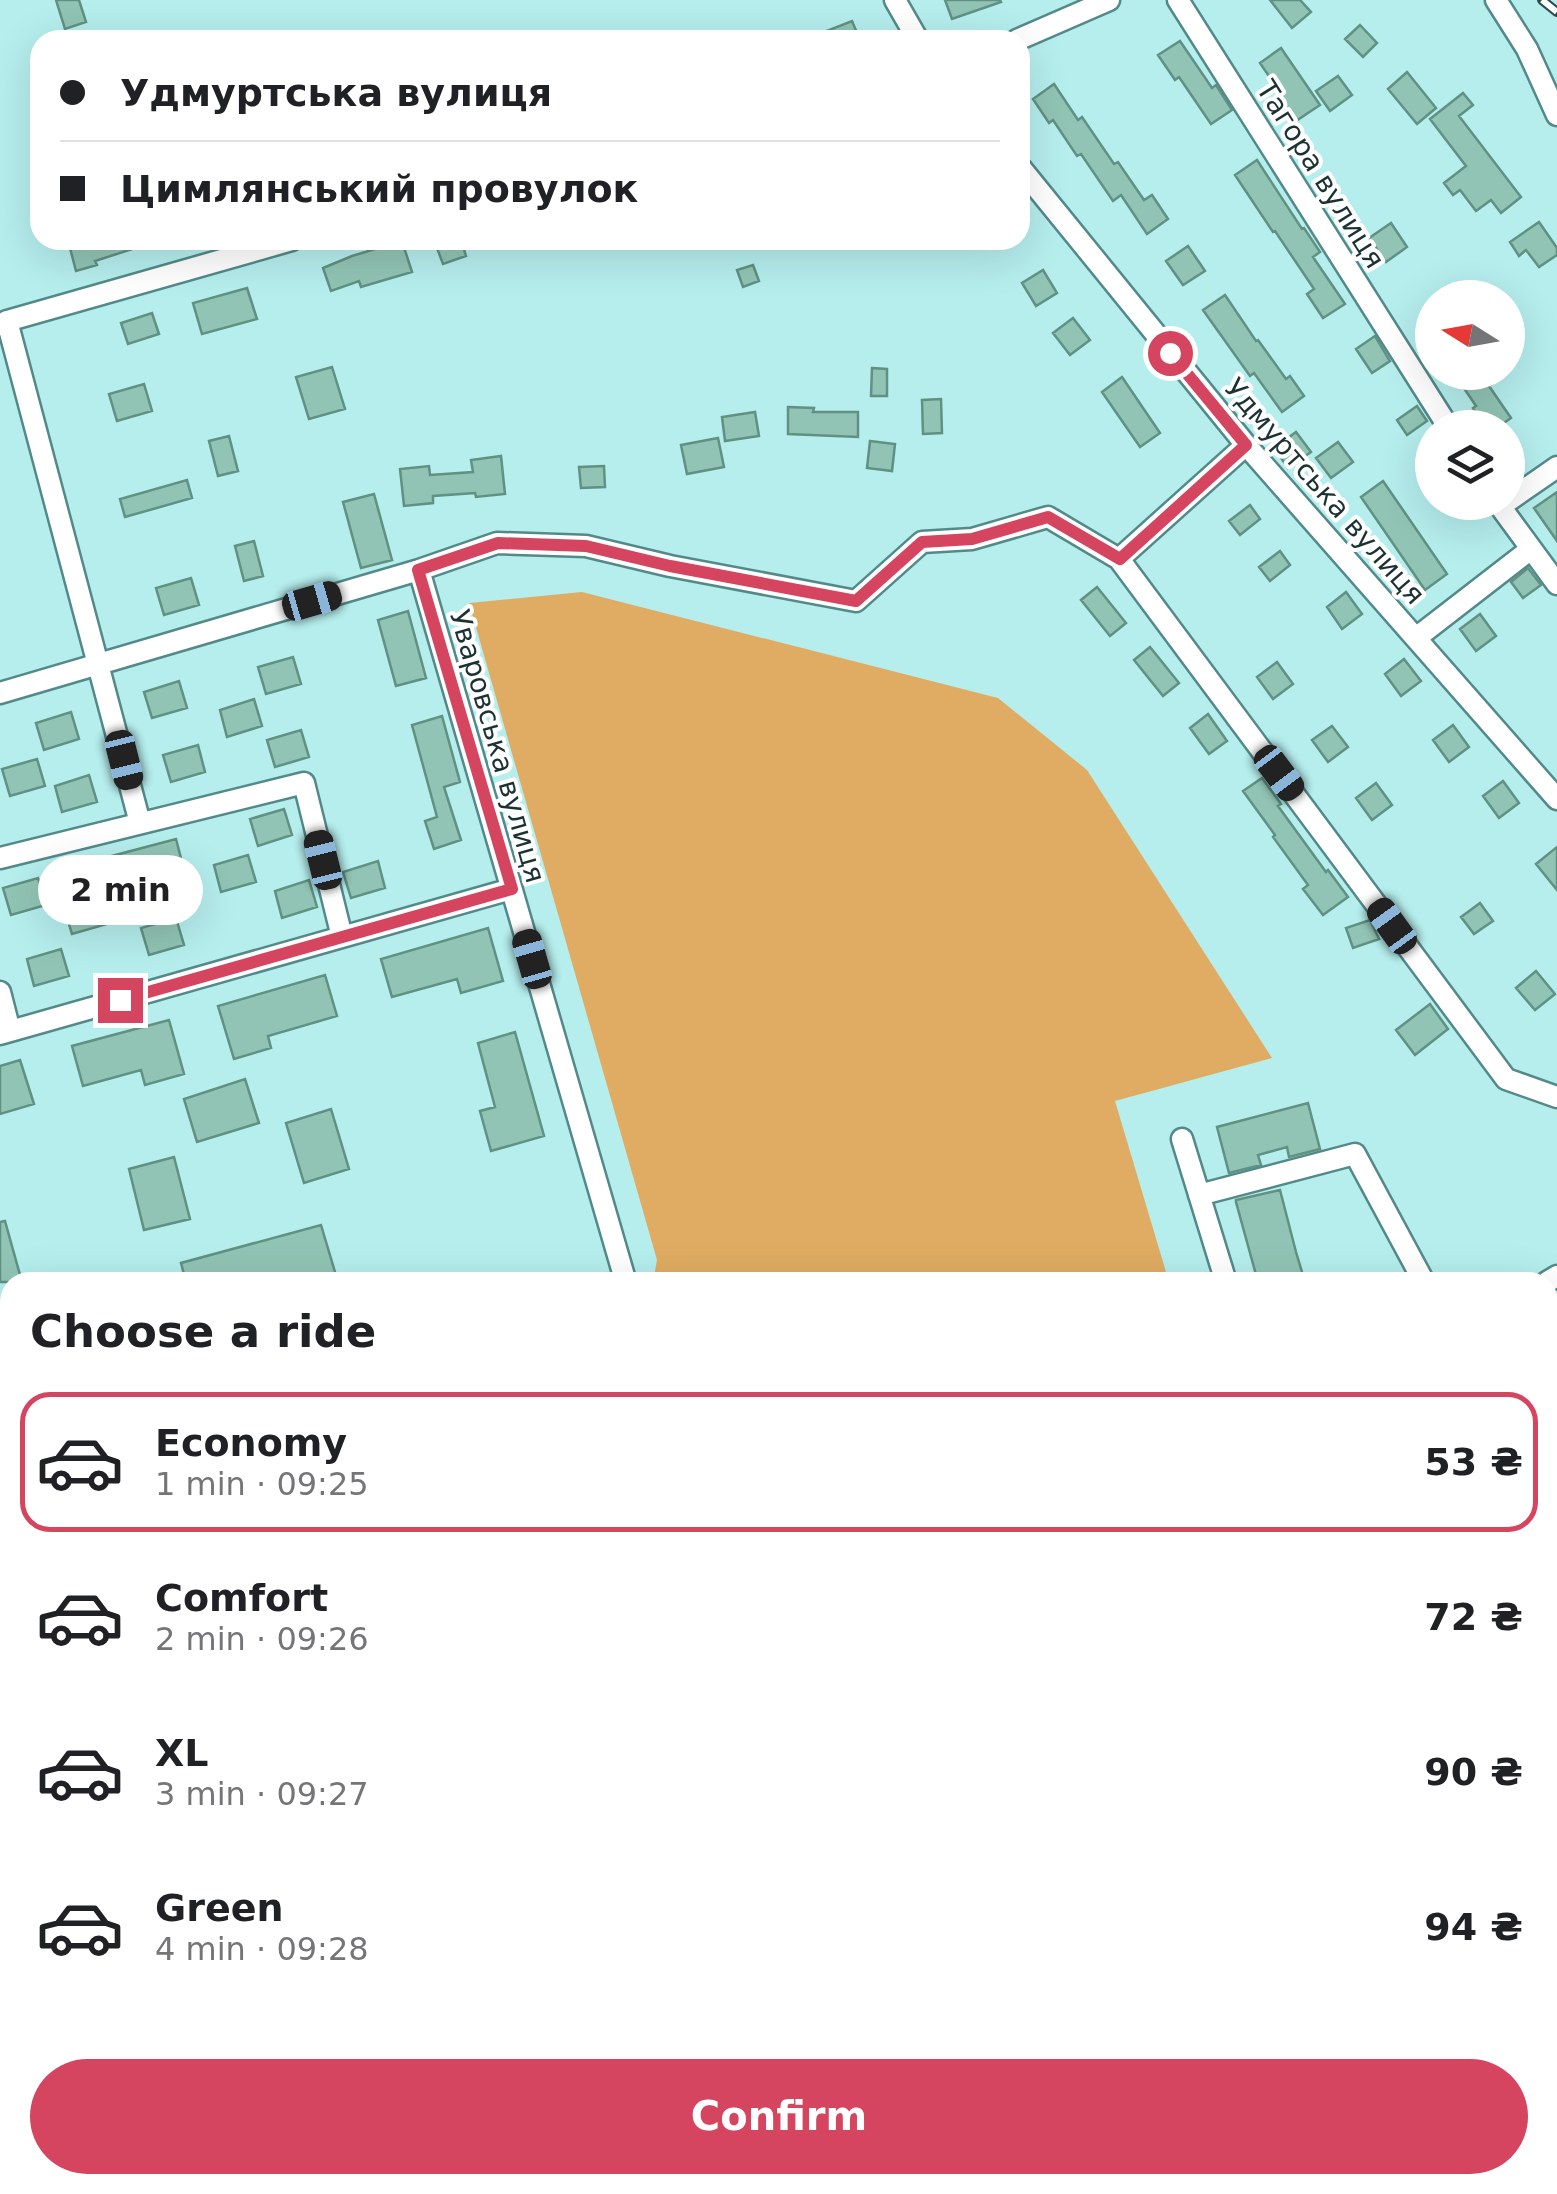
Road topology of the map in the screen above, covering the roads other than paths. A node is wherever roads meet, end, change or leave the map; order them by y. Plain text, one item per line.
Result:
1 (895, 0) edge
2 (1109, 0) edge
3 (1178, 0) edge
4 (1496, 0) edge
5 (912, 30) edge
6 (1030, 34) edge
7 (1557, 116) edge
8 (1030, 180) edge
9 (257, 250) edge
10 (4, 323) edge
11 (1438, 410) edge
12 (1246, 445) junction
13 (1557, 467) edge
14 (1525, 488) edge
15 (1513, 520) edge
16 (1532, 550) junction
17 (1120, 559) junction
18 (418, 570) junction
19 (1557, 584) edge
20 (1416, 638) junction
21 (99, 664) junction
22 (0, 694) edge
23 (1557, 799) edge
24 (140, 823) junction
25 (0, 858) edge
26 (512, 889) junction
27 (342, 937) junction
28 (0, 992) edge
29 (5, 1032) edge
30 (1557, 1097) edge
31 (1182, 1139) dead end
32 (1200, 1195) junction
33 (623, 1272) edge
34 (1223, 1272) edge
35 (1419, 1272) edge

1 - 5 street
2 - 6 street
3 - 11 street, Тагора вулиця
4 - 7 street
8 - 12 street, Удмуртська вулиця
9 - 10 street
10 - 21 street
12 - 17 street
12 - 20 street, Удмуртська вулиця
13 - 14 street
15 - 16 street
16 - 19 street
16 - 20 street
17 - 18 street
17 - 30 street
18 - 21 street
18 - 26 street, Уваровська вулиця
20 - 23 street, Удмуртська вулиця
21 - 22 street
21 - 24 street
24 - 25 street
24 - 27 street
26 - 27 street
26 - 33 street, Уваровська вулиця
27 - 29 street
28 - 29 street
31 - 32 street
32 - 34 street
32 - 35 street

